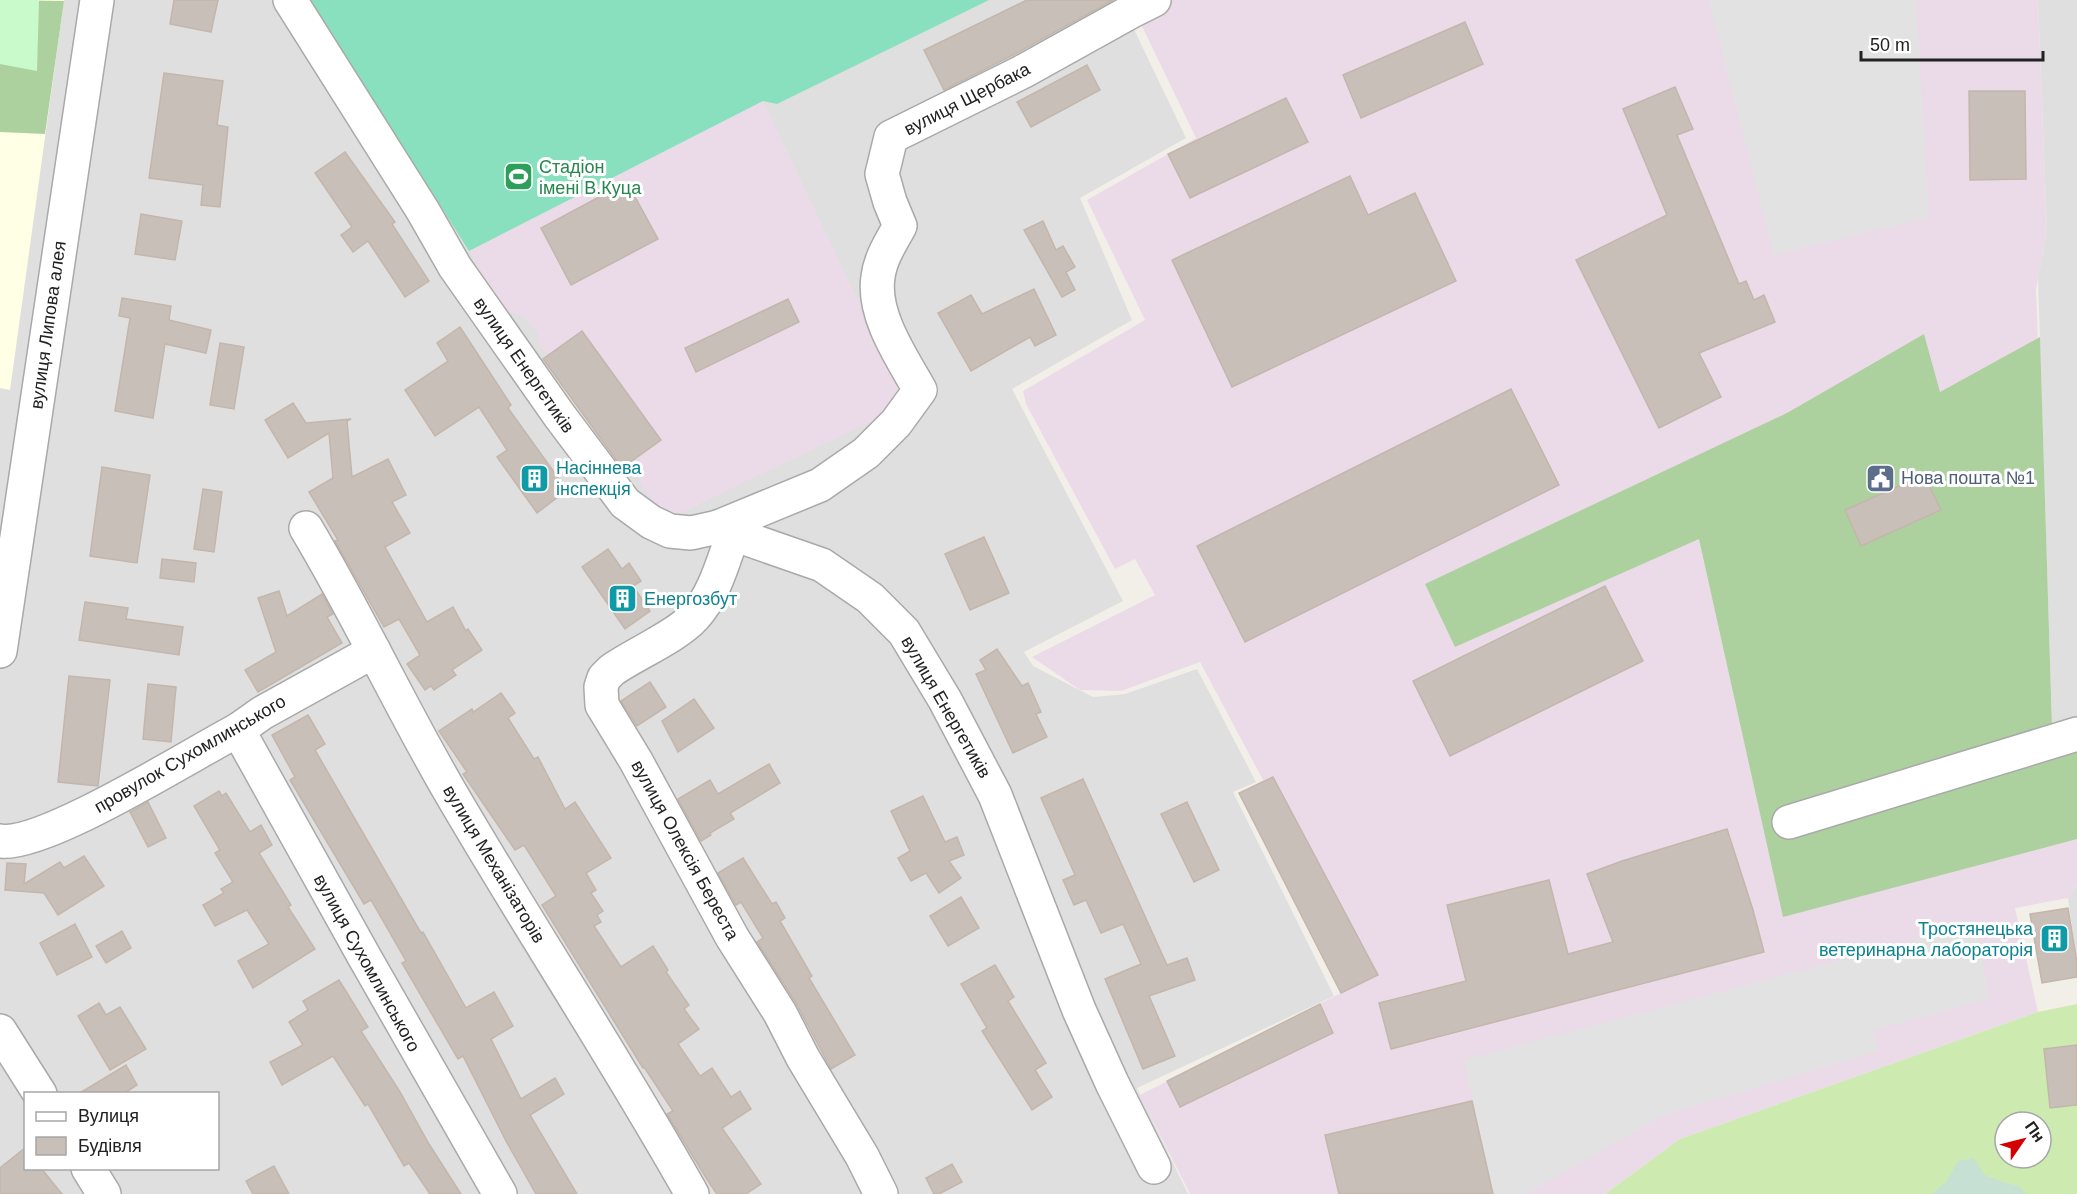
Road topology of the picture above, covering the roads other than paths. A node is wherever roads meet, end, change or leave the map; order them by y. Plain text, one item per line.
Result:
1 (97, 0) edge
2 (290, 0) edge
3 (1154, 0) edge
4 (306, 528) dead end
5 (725, 530) junction
6 (0, 651) edge
7 (374, 651) junction
8 (238, 730) junction
9 (2077, 734) edge
10 (1789, 822) dead end
11 (0, 841) edge
12 (0, 1031) edge
13 (39, 1092) edge
14 (1154, 1167) dead end
15 (89, 1170) edge
16 (104, 1194) edge
17 (500, 1194) edge
18 (692, 1194) edge
19 (881, 1194) edge

1 - 6 street, вулиця Липова алея
2 - 5 street, вулиця Енергетиків
3 - 5 street, вулиця Щербака
4 - 7 street, вулиця Механізаторів
5 - 14 street, вулиця Енергетиків
5 - 19 street, вулиця Олексія Береста
7 - 8 street, провулок Сухомлинського
7 - 18 street, вулиця Механізаторів
8 - 11 street, провулок Сухомлинського
8 - 17 street, вулиця Сухомлинського
9 - 10 street
12 - 13 street
15 - 16 street

